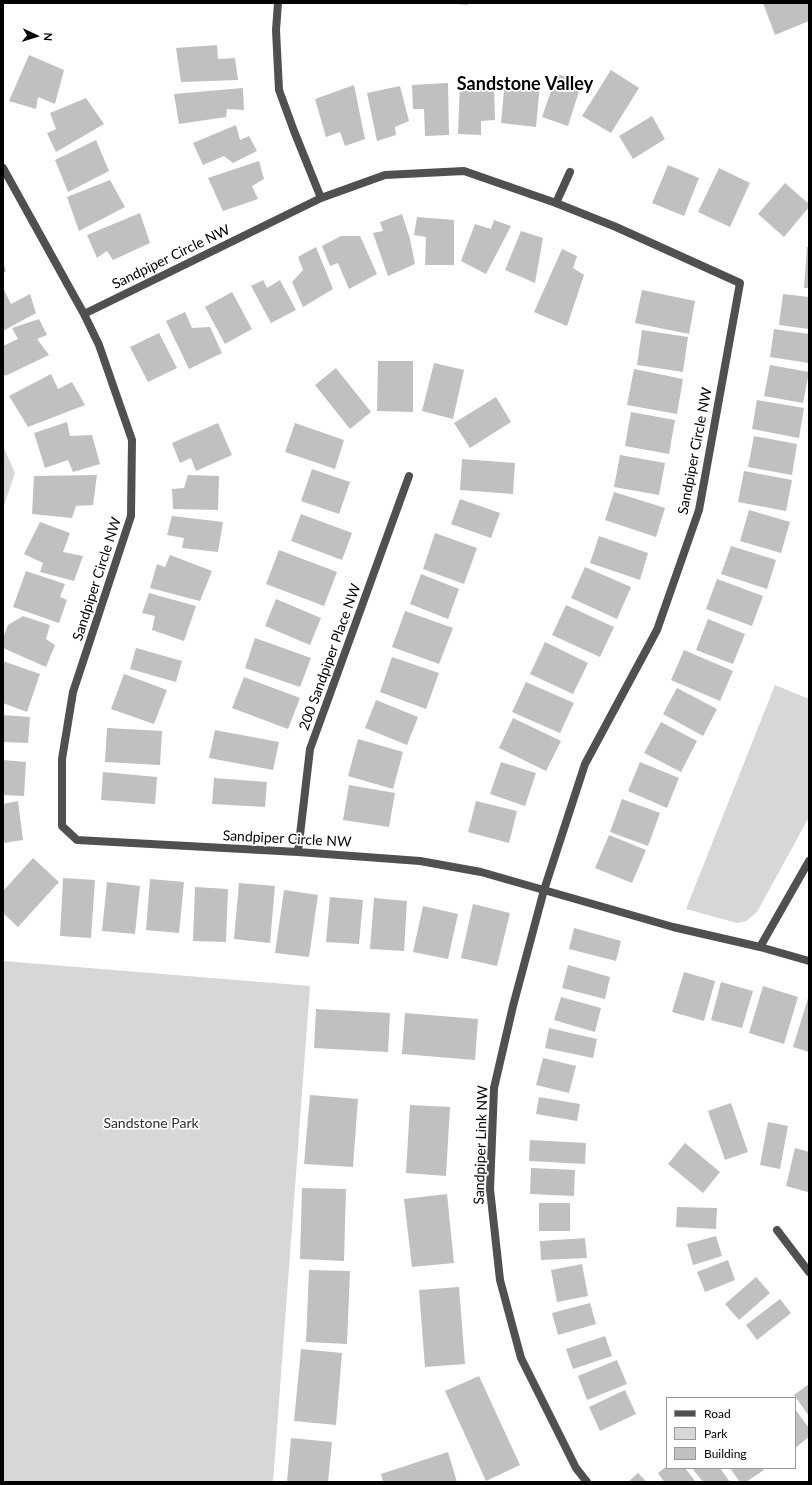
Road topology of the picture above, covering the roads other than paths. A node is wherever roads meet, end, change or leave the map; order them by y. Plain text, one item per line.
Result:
1 (278, 3) edge
2 (3, 168) edge
3 (570, 172) dead end
4 (321, 198) junction
5 (556, 203) junction
6 (84, 314) junction
7 (409, 476) dead end
8 (298, 852) junction
9 (809, 861) edge
10 (544, 890) junction
11 (760, 948) junction
12 (809, 961) edge
13 (777, 1230) dead end
14 (809, 1272) edge
15 (587, 1482) edge

1 - 4 street
2 - 6 street
3 - 5 street
4 - 5 street, Sandpiper Circle NW
4 - 6 street, Sandpiper Circle NW
5 - 10 street, Sandpiper Circle NW
6 - 8 street, Sandpiper Circle NW
7 - 8 street, 200 Sandpiper Place NW
8 - 10 street, Sandpiper Circle NW
9 - 11 street
10 - 11 street, Sandpiper Circle NW
10 - 15 street, Sandpiper Link NW
11 - 12 street, Sandpiper Circle NW
13 - 14 street

